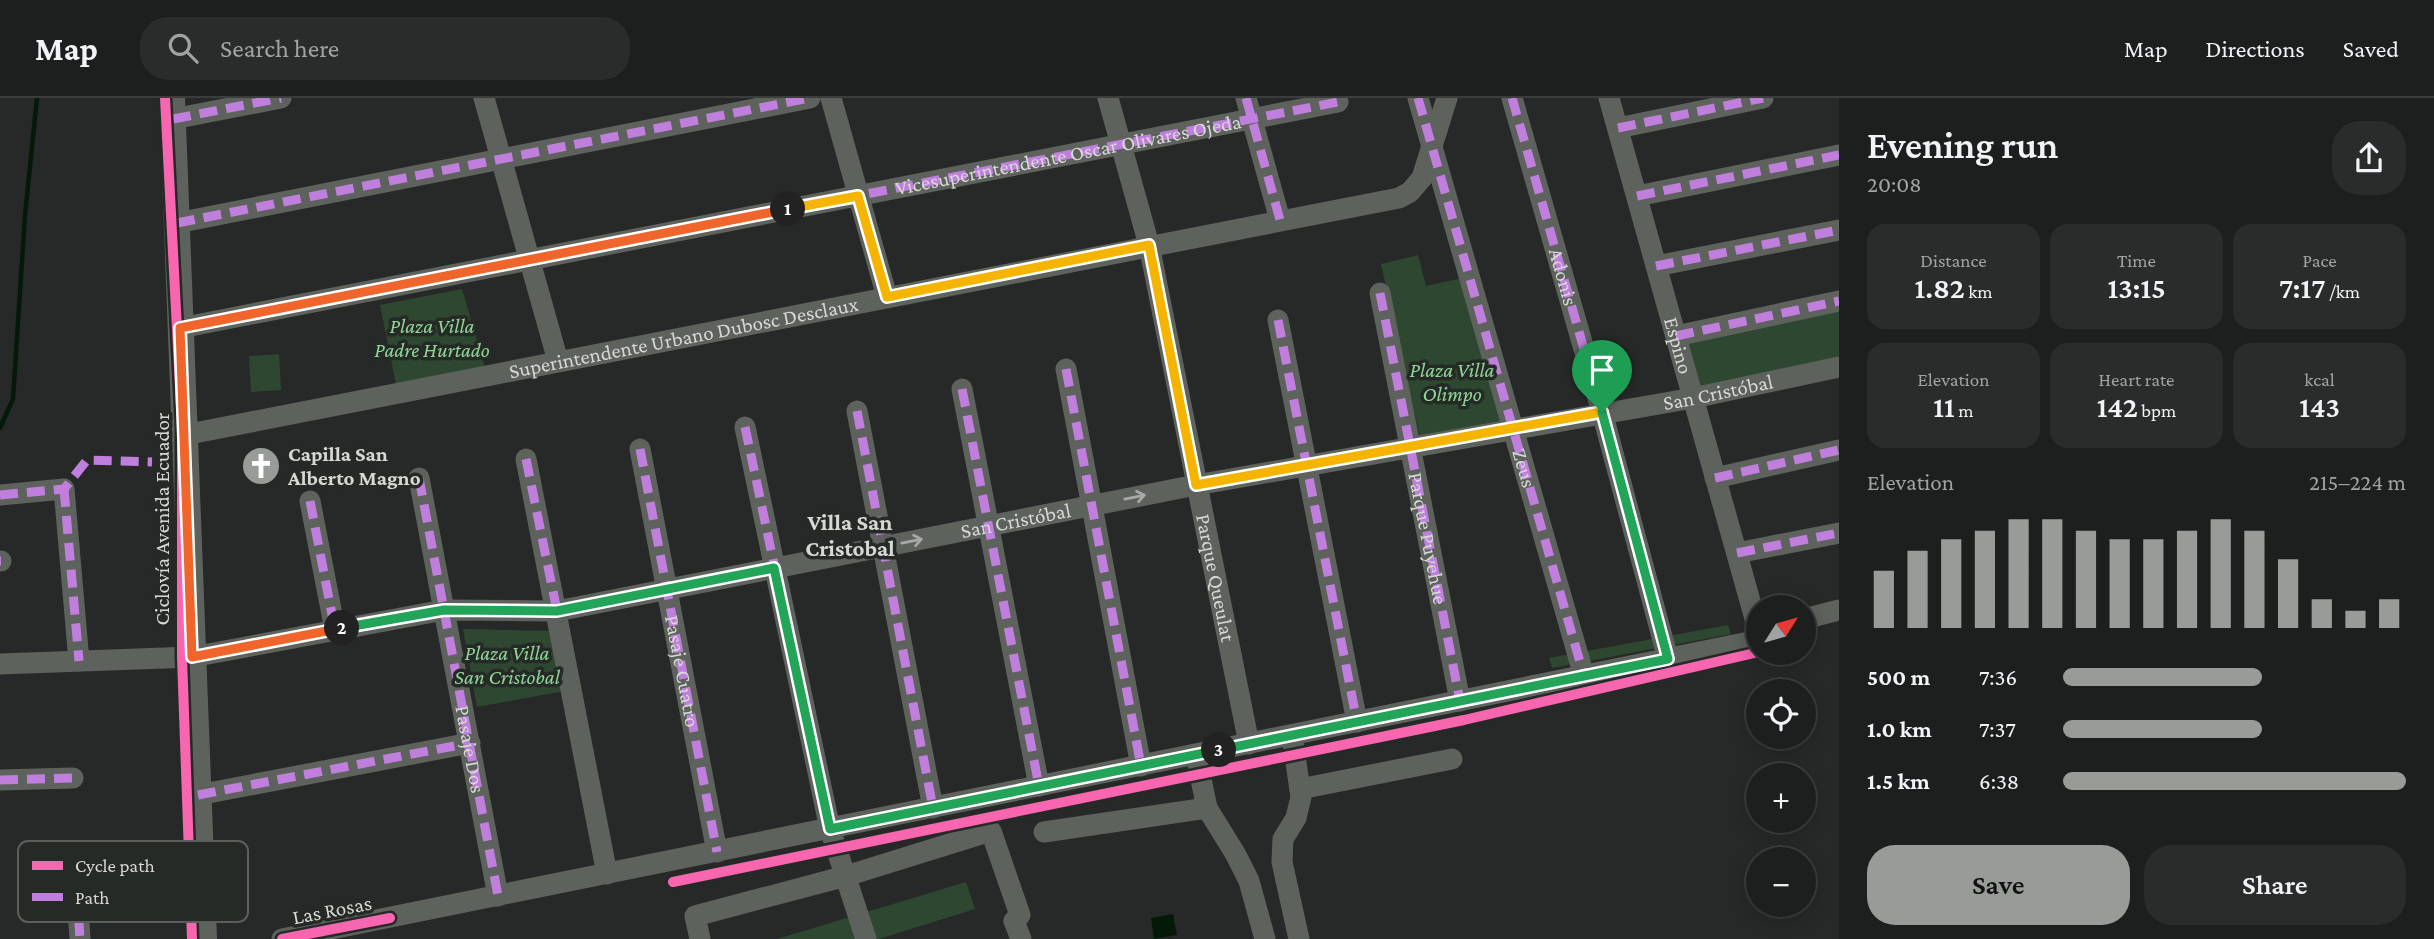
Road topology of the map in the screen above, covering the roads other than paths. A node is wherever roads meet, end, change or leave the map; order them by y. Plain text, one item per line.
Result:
1 (281, 98) edge
2 (484, 98) edge
3 (810, 98) edge
4 (831, 98) edge
5 (1108, 98) edge
6 (1418, 98) edge
7 (1447, 98) edge
8 (1512, 98) edge
9 (1609, 98) edge
10 (1763, 98) edge
11 (1338, 102) dead end
12 (1249, 108) edge
13 (173, 109) edge
14 (1618, 128) junction
15 (1121, 144) junction
16 (1432, 146) junction
17 (1839, 155) edge
18 (501, 159) junction
19 (858, 196) junction
20 (1637, 196) junction
21 (1280, 220) junction
22 (177, 223) junction
23 (1839, 230) edge
24 (1149, 245) junction
25 (529, 260) junction
26 (1656, 267) junction
27 (1380, 293) dead end
28 (887, 297) junction
29 (1839, 301) edge
30 (1278, 320) dead end
31 (180, 328) junction
32 (1676, 336) junction
33 (558, 361) junction
34 (1839, 367) edge
35 (1066, 369) dead end
36 (962, 389) dead end
37 (1693, 397) junction
38 (857, 411) dead end
39 (1602, 412) junction
40 (745, 427) dead end
41 (1514, 428) junction
42 (184, 435) junction
43 (1410, 447) junction
44 (640, 449) dead end
45 (1839, 450) edge
46 (526, 459) dead end
47 (1306, 465) junction
48 (419, 478) dead end
49 (1716, 478) junction
50 (1196, 485) junction
51 (0, 495) edge
52 (310, 501) dead end
53 (1092, 506) junction
54 (989, 526) junction
55 (1839, 533) edge
56 (883, 547) junction
57 (1737, 553) junction
58 (774, 568) junction
59 (667, 590) junction
60 (1749, 595) edge
61 (444, 610) junction
62 (1839, 610) edge
63 (557, 611) junction
64 (1816, 617) edge
65 (335, 630) junction
66 (1746, 643) edge
67 (192, 657) junction
68 (1668, 659) junction
69 (79, 661) junction
70 (0, 664) edge
71 (1584, 676) junction
72 (1460, 701) junction
73 (1357, 722) junction
74 (1292, 735) junction
75 (470, 743) junction
76 (1249, 744) junction
77 (1196, 755) junction
78 (1452, 759) dead end
79 (1141, 766) junction
80 (73, 778) dead end
81 (0, 780) edge
82 (1039, 786) junction
83 (1300, 789) junction
84 (198, 795) junction
85 (933, 808) junction
86 (1207, 808) junction
87 (830, 829) junction
88 (1044, 832) dead end
89 (200, 841) edge
90 (717, 852) junction
91 (607, 874) junction
92 (846, 876) junction
93 (498, 896) junction
94 (282, 939) edge
95 (701, 939) edge
96 (866, 939) edge
97 (1021, 939) edge
98 (1265, 939) edge
99 (1299, 939) edge

1 - 13 street
2 - 18 street
3 - 18 street
4 - 19 street
5 - 15 street, Parque Queulat
6 - 16 street, Zeus
7 - 16 street, Superintendente Urbano Dubosc Desclaux
8 - 39 street, Adonis
9 - 14 street, Espino
10 - 14 street
11 - 12 street, Vicesuperintendente Oscar Olivares Ojeda
12 - 15 street, Vicesuperintendente Oscar Olivares Ojeda
12 - 21 street
13 - 22 main road
14 - 20 street, Espino
15 - 19 street, Vicesuperintendente Oscar Olivares Ojeda
15 - 24 street, Parque Queulat
16 - 21 street, Superintendente Urbano Dubosc Desclaux
16 - 41 street, Zeus
17 - 20 street
18 - 22 street
18 - 25 street
19 - 25 street, Vicesuperintendente Oscar Olivares Ojeda
19 - 28 street
20 - 26 street, Espino
21 - 24 street, Superintendente Urbano Dubosc Desclaux
22 - 31 main road
23 - 26 street
24 - 28 street, Superintendente Urbano Dubosc Desclaux
24 - 50 street, Parque Queulat
25 - 31 street, Vicesuperintendente Oscar Olivares Ojeda
25 - 33 street
26 - 32 street, Espino
27 - 43 street, Parque Puyehue
28 - 33 street, Superintendente Urbano Dubosc Desclaux
29 - 32 street
30 - 47 street
31 - 42 main road
32 - 37 street, Espino
33 - 42 street, Superintendente Urbano Dubosc Desclaux
34 - 37 street, San Cristóbal
35 - 53 street
36 - 54 street
37 - 39 street, San Cristóbal
37 - 49 street, Espino
38 - 56 street
39 - 41 street, San Cristóbal
39 - 68 street, Adonis
40 - 58 street
41 - 43 street, San Cristóbal
41 - 71 street, Zeus
42 - 67 main road
43 - 47 street, San Cristóbal
43 - 72 street, Parque Puyehue
44 - 59 street, Pasaje Cuatro
45 - 49 street
46 - 63 street
47 - 50 street, San Cristóbal
47 - 73 street
48 - 61 street, Pasaje Dos
49 - 57 street, Espino
53 -> 50 street, San Cristóbal
50 - 76 street, Parque Queulat
51 - 69 street
52 - 65 street
53 - 54 street, San Cristóbal
53 - 79 street
56 -> 54 street, San Cristóbal
54 - 82 street
55 - 57 street
56 - 58 street, San Cristóbal
56 - 85 street
57 - 60 street, Espino
58 - 59 street, San Cristóbal
58 - 87 street
59 - 63 street, San Cristóbal
59 - 90 street, Pasaje Cuatro
61 - 63 street, San Cristóbal
61 - 65 street, San Cristóbal
61 - 75 street, Pasaje Dos
62 - 64 street
63 - 91 street
65 - 67 street, San Cristóbal
66 - 68 street, Las Rosas
67 - 69 street, San Cristóbal
67 - 84 main road
68 - 71 street, Las Rosas
69 - 70 street, San Cristóbal
71 - 72 street, Las Rosas
72 - 73 street, Las Rosas
73 - 74 street, Las Rosas
74 - 76 street, Las Rosas
74 - 83 street
75 - 84 street
75 - 93 street, Pasaje Dos
76 - 77 street, Las Rosas
77 - 79 street, Las Rosas
77 - 86 street
78 - 83 street
79 - 82 street, Las Rosas
80 - 81 street
82 - 85 street, Las Rosas
83 - 99 street
84 - 89 main road
85 - 87 street, Las Rosas
86 - 88 street
86 - 98 street
87 - 90 street, Las Rosas
87 - 92 street
90 - 91 street, Las Rosas
91 - 93 street, Las Rosas
92 - 95 street
92 - 96 street
92 - 97 street
93 - 94 street, Las Rosas

